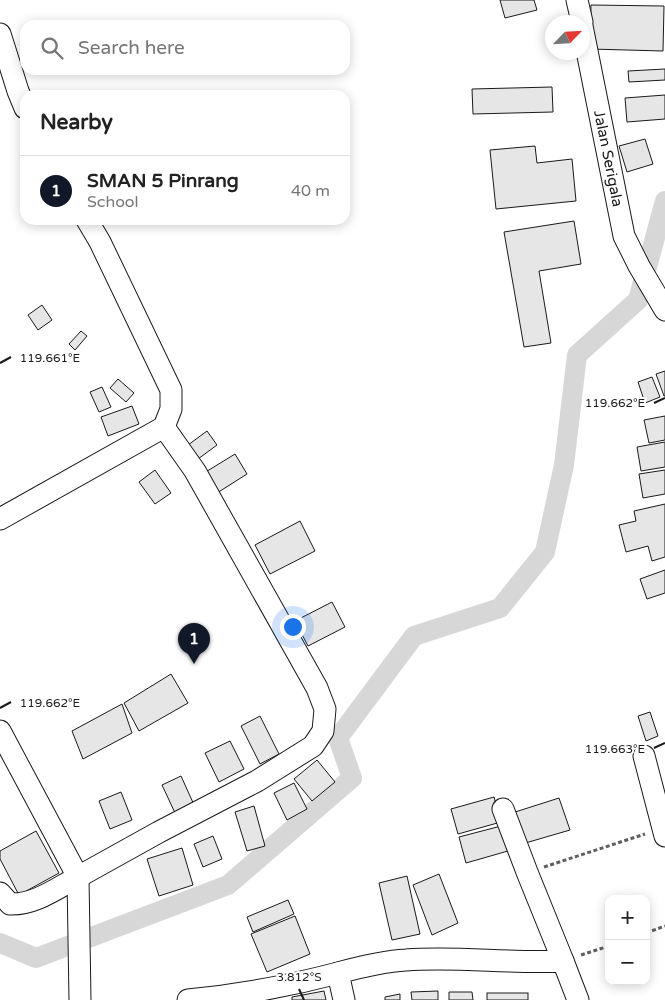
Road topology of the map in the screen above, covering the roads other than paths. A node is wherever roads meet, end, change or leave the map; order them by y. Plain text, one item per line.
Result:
1 (577, 0) edge
2 (580, 15) edge
3 (0, 34) edge
4 (589, 60) edge
5 (20, 95) edge
6 (90, 225) edge
7 (665, 310) edge
8 (164, 427) junction
9 (0, 519) edge
10 (0, 731) edge
11 (644, 756) dead end
12 (503, 809) dead end
13 (664, 832) edge
14 (78, 877) junction
15 (0, 893) edge
16 (563, 961) junction
17 (338, 973) junction
18 (80, 1000) edge
19 (188, 1000) edge
20 (344, 1000) edge
21 (578, 1000) edge

1 - 2 street, Jalan Serigala
3 - 5 street
4 - 7 street, Jalan Serigala
6 - 8 street
8 - 9 street
8 - 14 street
10 - 14 street
11 - 13 street
12 - 16 street
14 - 15 street
14 - 18 street
16 - 17 street
16 - 21 street
17 - 19 street
17 - 20 street

